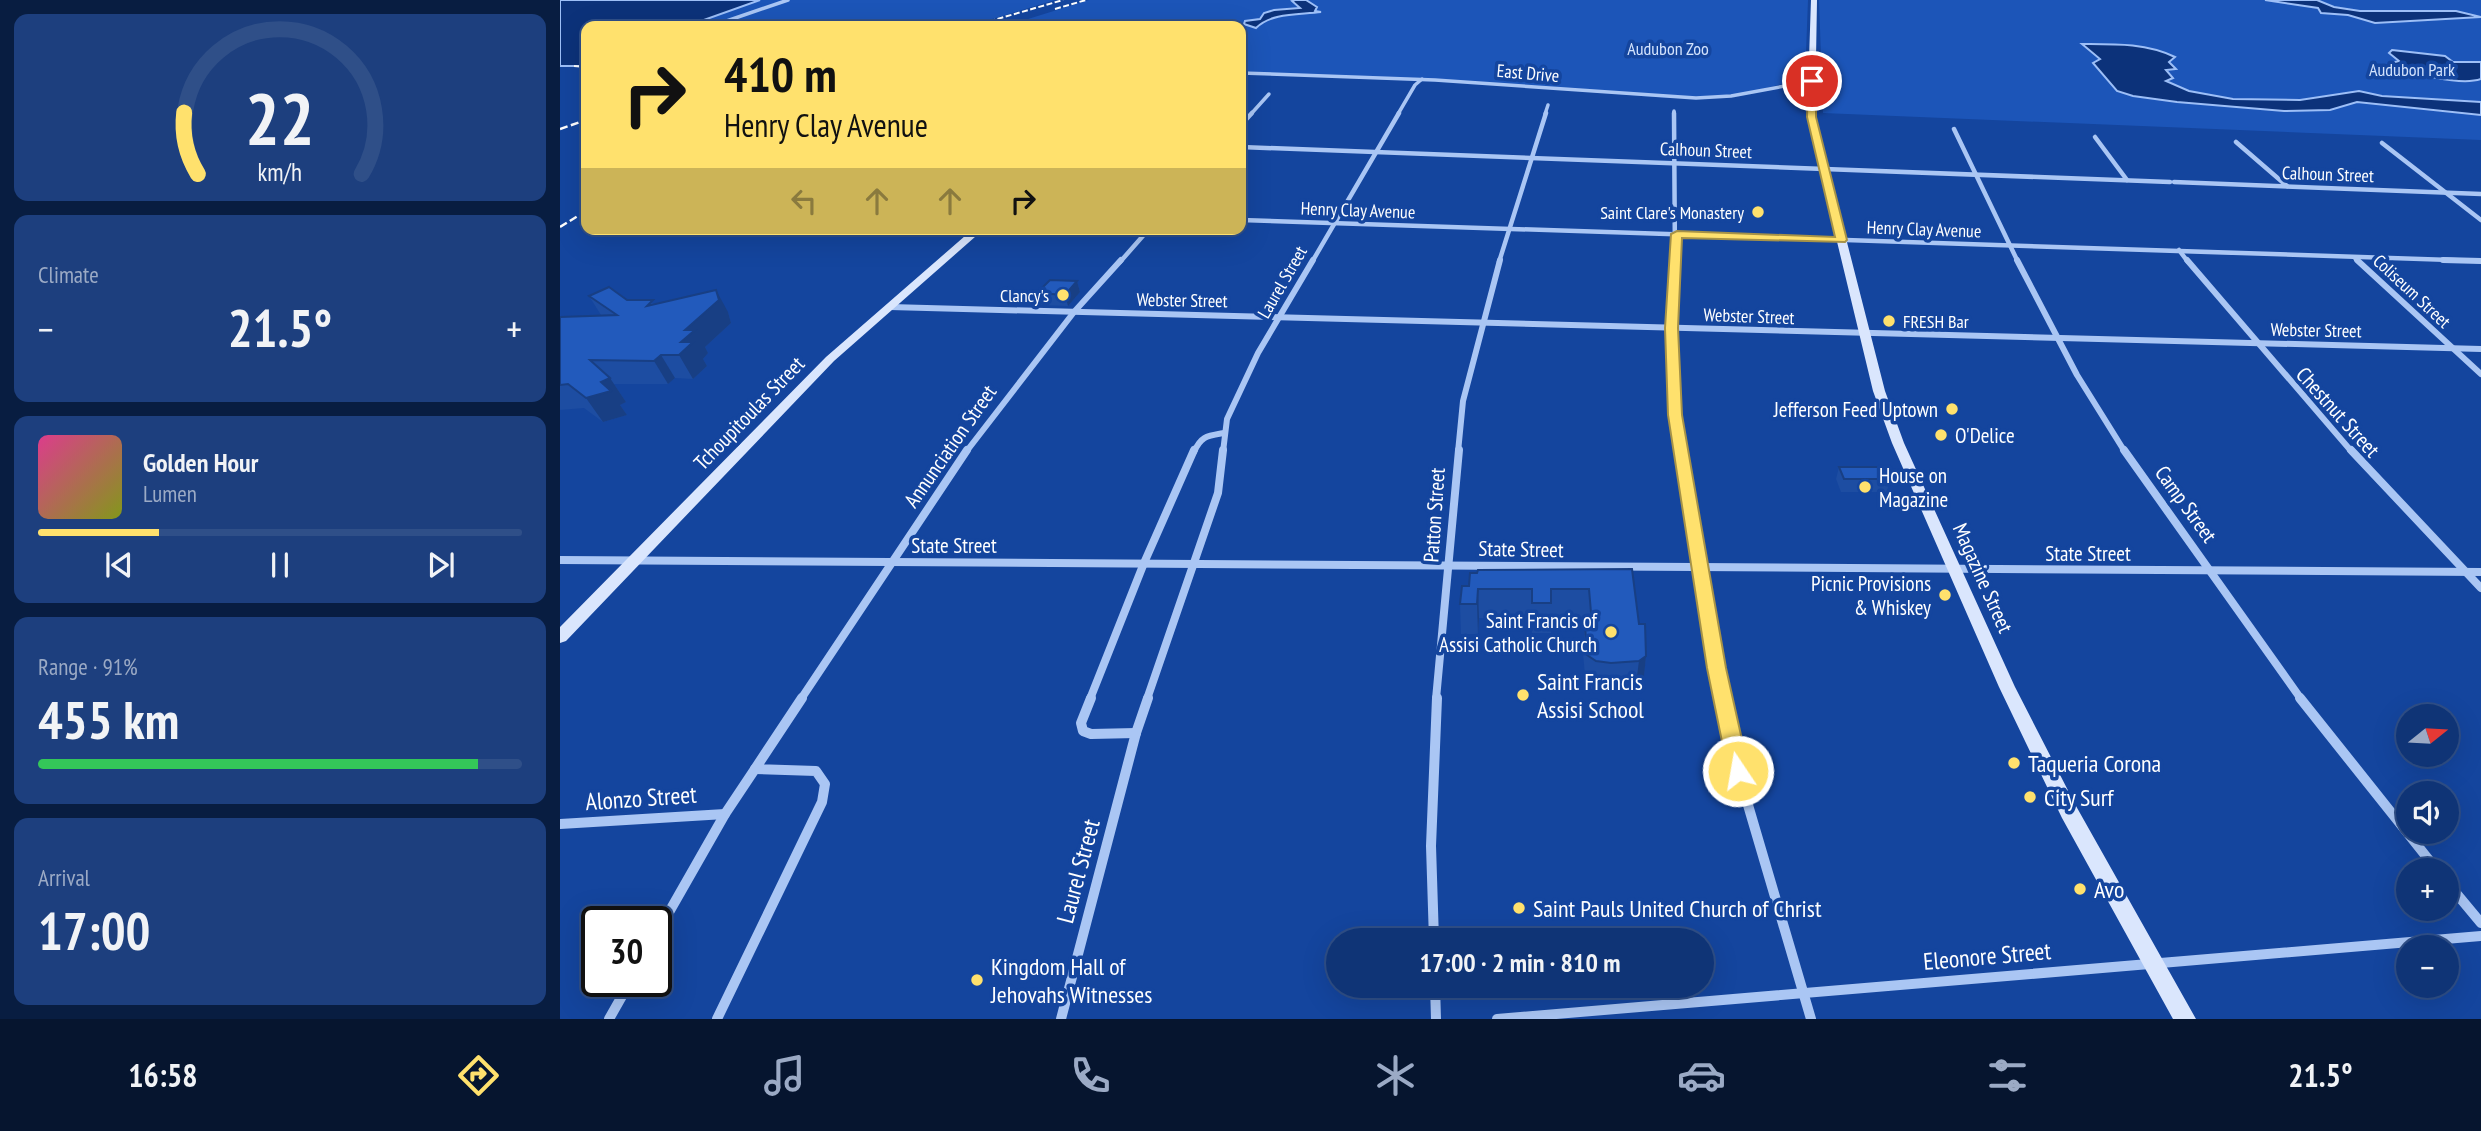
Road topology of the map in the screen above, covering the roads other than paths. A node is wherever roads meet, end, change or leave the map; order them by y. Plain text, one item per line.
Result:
1 (788, 0) edge
2 (1814, 0) edge
3 (727, 21) edge
4 (1246, 73) edge
5 (1422, 79) junction
6 (1812, 81) junction
7 (1269, 94) dead end
8 (1548, 105) dead end
9 (1674, 111) dead end
10 (1246, 119) edge
11 (1954, 129) dead end
12 (2095, 137) dead end
13 (2236, 142) dead end
14 (2382, 143) dead end
15 (1246, 147) edge
16 (1374, 152) junction
17 (1531, 158) junction
18 (1675, 163) junction
19 (1825, 169) junction
20 (1974, 175) junction
21 (2127, 180) junction
22 (2287, 187) junction
23 (2445, 193) junction
24 (2481, 194) edge
25 (1246, 220) edge
26 (2481, 220) edge
27 (1333, 223) junction
28 (1508, 229) junction
29 (1677, 234) junction
30 (972, 235) edge
31 (1144, 235) edge
32 (1842, 240) junction
33 (2009, 245) junction
34 (2179, 250) junction
35 (2355, 258) junction
36 (2481, 261) edge
37 (890, 307) junction
38 (1074, 312) junction
39 (1281, 316) junction
40 (1483, 322) junction
41 (1671, 328) junction
42 (1863, 333) junction
43 (2059, 339) junction
44 (2253, 343) junction
45 (2453, 348) junction
46 (2481, 349) edge
47 (2481, 374) edge
48 (1224, 433) junction
49 (560, 560) edge
50 (633, 561) junction
51 (892, 562) junction
52 (1144, 563) junction
53 (1195, 564) junction
54 (1449, 565) junction
55 (1702, 569) junction
56 (1954, 570) junction
57 (2210, 571) junction
58 (2465, 571) junction
59 (2481, 572) edge
60 (2481, 588) edge
61 (560, 637) edge
62 (1136, 733) junction
63 (755, 769) junction
64 (725, 814) junction
65 (560, 824) edge
66 (2427, 858) edge
67 (2459, 897) edge
68 (672, 907) edge
69 (2481, 923) edge
70 (1434, 928) edge
71 (2481, 936) edge
72 (2153, 963) junction
73 (1803, 993) junction
74 (621, 997) edge
75 (1435, 998) edge
76 (609, 1019) edge
77 (717, 1019) edge
78 (1061, 1019) edge
79 (1436, 1019) edge
80 (1497, 1019) edge
81 (1811, 1019) edge
82 (2185, 1019) edge

1 - 3 street
2 - 6 street, Magazine Street
4 - 5 street, East Drive
5 - 6 street, East Drive
5 - 16 street, Laurel Street
6 - 19 street, Magazine Street
7 - 10 street
8 - 17 street, Patton Street
9 - 18 street
11 - 20 street, Camp Street
12 - 21 street
13 - 22 street
14 - 23 street
15 - 16 street, Calhoun Street
16 - 17 street, Calhoun Street
16 - 27 street, Laurel Street
17 - 18 street, Calhoun Street
17 - 28 street, Patton Street
18 - 19 street, Calhoun Street
18 - 29 street
19 - 20 street, Calhoun Street
19 - 32 street, Magazine Street
20 - 21 street, Calhoun Street
20 - 33 street, Camp Street
21 - 22 street, Calhoun Street
22 - 23 street, Calhoun Street
23 - 24 street, Calhoun Street
23 - 26 street
25 - 27 street, Henry Clay Avenue
27 - 28 street, Henry Clay Avenue
27 - 39 street, Laurel Street
28 - 29 street, Henry Clay Avenue
28 - 40 street, Patton Street
29 - 32 street, Henry Clay Avenue
29 - 41 street
30 - 37 street, Tchoupitoulas Street
31 - 38 street, Annunciation Street
32 - 33 street, Henry Clay Avenue
32 - 42 street, Magazine Street
33 - 34 street, Henry Clay Avenue
33 - 43 street, Camp Street
34 - 35 street, Henry Clay Avenue
34 - 44 street, Chestnut Street
35 - 36 street, Henry Clay Avenue
35 - 45 street, Coliseum Street
37 - 38 street, Webster Street
37 - 50 street, Tchoupitoulas Street
38 - 39 street, Webster Street
38 - 51 street, Annunciation Street
39 - 40 street, Webster Street
39 - 48 street, Laurel Street
40 - 41 street, Webster Street
40 - 54 street, Patton Street
41 - 42 street, Webster Street
41 - 55 street
42 - 43 street, Webster Street
42 - 56 street, Magazine Street
43 - 44 street, Webster Street
43 - 57 street, Camp Street
44 - 45 street, Webster Street
44 - 58 street, Chestnut Street
45 - 46 street, Webster Street
45 - 47 street, Coliseum Street
48 - 52 street
48 - 53 street, Laurel Street
49 - 50 street, State Street
50 - 51 street, State Street
50 - 61 street, Tchoupitoulas Street
51 - 52 street, State Street
51 - 63 street, Annunciation Street
52 - 53 street, State Street
52 - 62 street
53 - 54 street, State Street
53 - 62 street, Laurel Street
54 - 55 street, State Street
54 - 70 street, Patton Street
55 - 56 street, State Street
55 - 73 street
56 - 57 street, State Street
56 - 72 street, Magazine Street
57 - 58 street, State Street
57 - 66 street, Camp Street
58 - 59 street, State Street
58 - 60 street, Chestnut Street
62 - 78 street, Laurel Street
63 - 64 street, Annunciation Street
63 - 77 street
64 - 65 street, Alonzo Street
64 - 68 street, Annunciation Street
67 - 69 street
71 - 72 street, Eleonore Street
72 - 73 street, Eleonore Street
72 - 82 street, Magazine Street
73 - 80 street, Eleonore Street
73 - 81 street
74 - 76 street
75 - 79 street

